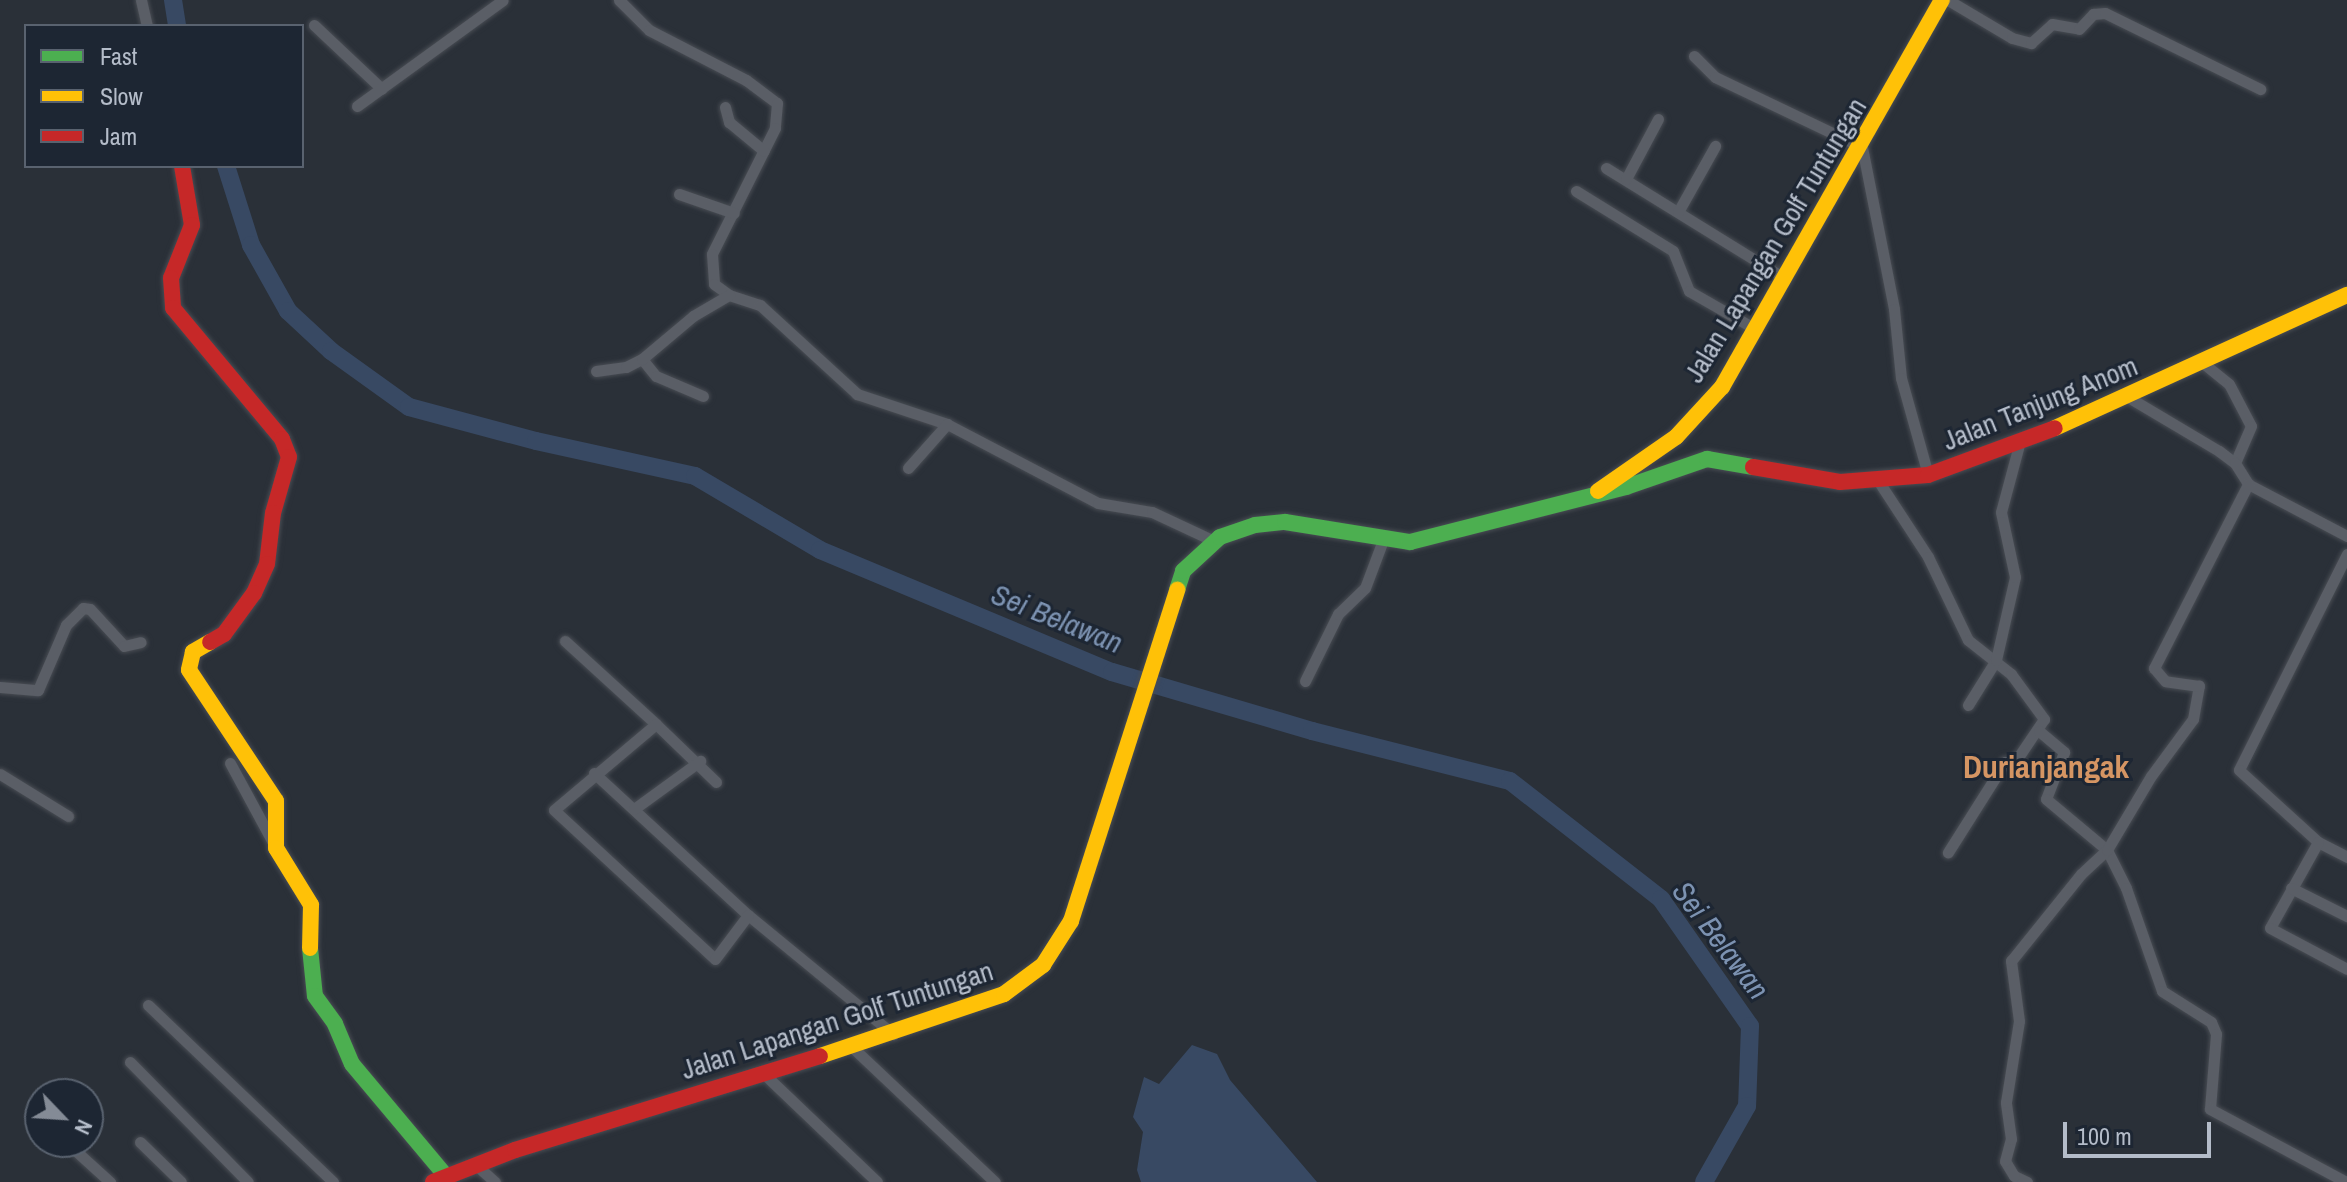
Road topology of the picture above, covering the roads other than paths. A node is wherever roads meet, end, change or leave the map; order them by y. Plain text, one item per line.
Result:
1 (141, 0) edge
2 (503, 0) edge
3 (619, 0) edge
4 (1945, 0) edge
5 (147, 24) edge
6 (314, 25) dead end
7 (1694, 56) dead end
8 (382, 89) junction
9 (2260, 89) dead end
10 (357, 106) dead end
11 (725, 107) dead end
12 (1658, 119) dead end
13 (1715, 146) dead end
14 (1862, 147) junction
15 (764, 151) junction
16 (182, 168) edge
17 (1606, 168) dead end
18 (1626, 179) junction
19 (1576, 191) dead end
20 (679, 194) dead end
21 (1678, 212) junction
22 (734, 213) junction
23 (1786, 279) junction
24 (729, 295) junction
25 (2347, 295) edge
26 (1757, 330) junction
27 (642, 359) junction
28 (2203, 363) junction
29 (596, 371) dead end
30 (703, 396) dead end
31 (2128, 397) junction
32 (947, 424) junction
33 (2019, 445) junction
34 (2235, 463) junction
35 (908, 468) dead end
36 (1928, 475) junction
37 (1879, 482) junction
38 (2248, 484) junction
39 (1598, 491) junction
40 (2347, 536) edge
41 (1383, 540) junction
42 (1214, 541) junction
43 (2347, 554) edge
44 (565, 641) dead end
45 (141, 642) dead end
46 (1996, 660) junction
47 (1305, 681) dead end
48 (0, 687) edge
49 (1968, 705) dead end
50 (656, 724) junction
51 (2039, 731) junction
52 (700, 761) junction
53 (230, 763) dead end
54 (594, 773) junction
55 (0, 774) edge
56 (716, 782) dead end
57 (634, 809) junction
58 (68, 816) dead end
59 (2318, 842) junction
60 (276, 848) junction
61 (2107, 850) junction
62 (1948, 852) dead end
63 (2347, 857) edge
64 (2291, 888) junction
65 (748, 915) junction
66 (2347, 916) edge
67 (2347, 969) edge
68 (148, 1005) dead end
69 (893, 1034) junction
70 (851, 1046) junction
71 (130, 1062) dead end
72 (761, 1071) junction
73 (140, 1142) dead end
74 (84, 1158) edge
75 (475, 1164) junction
76 (439, 1178) edge
77 (110, 1182) edge
78 (181, 1182) edge
79 (248, 1182) edge
80 (333, 1182) edge
81 (495, 1182) edge
82 (877, 1182) edge
83 (995, 1182) edge
84 (2027, 1182) edge
85 (2346, 1182) edge

1 - 5 street
2 - 8 street
3 - 15 street
4 - 9 street
4 - 14 main road, Jalan Lapangan Golf Tuntungan
6 - 8 street
7 - 14 street
8 - 10 street
11 - 15 street
12 - 18 street
13 - 21 street
14 - 23 main road, Jalan Lapangan Golf Tuntungan
14 - 36 street
15 - 22 street
16 - 60 main road
17 - 18 street
18 - 21 street
19 - 26 street
20 - 22 street
21 - 23 street
22 - 24 street
23 - 26 main road, Jalan Lapangan Golf Tuntungan
24 - 27 street
24 - 32 street
25 - 28 main road, Jalan Tanjung Anom
26 - 39 main road, Jalan Lapangan Golf Tuntungan
27 - 29 street
27 - 30 street
28 - 31 main road, Jalan Tanjung Anom
28 - 34 street
31 - 33 main road, Jalan Tanjung Anom
31 - 34 street
32 - 35 street
32 - 42 street
33 - 36 main road, Jalan Tanjung Anom
33 - 46 street
34 - 38 street
36 - 37 main road, Jalan Tanjung Anom
37 - 39 main road, Jalan Tanjung Anom
37 - 46 street
38 - 40 street
38 - 61 street
39 - 41 main road, Jalan Lapangan Golf Tuntungan
41 - 42 main road, Jalan Lapangan Golf Tuntungan
41 - 47 street
42 - 69 main road, Jalan Lapangan Golf Tuntungan
43 - 59 street
44 - 50 street
45 - 48 street
46 - 49 street
46 - 51 street
50 - 52 street
50 - 54 street
51 - 61 street
51 - 62 street
52 - 56 street
52 - 57 street
53 - 60 street
54 - 57 street
54 - 65 street
55 - 58 street
57 - 65 street
59 - 63 street
59 - 64 street
60 - 76 main road
61 - 84 street
61 - 85 street
64 - 66 street
64 - 67 street
65 - 69 street
68 - 80 street
69 - 70 main road, Jalan Lapangan Golf Tuntungan
70 - 72 main road, Jalan Lapangan Golf Tuntungan
70 - 83 street
71 - 79 street
72 - 75 main road, Jalan Lapangan Golf Tuntungan
72 - 82 street
73 - 78 street
74 - 77 street
75 - 76 main road, Jalan Lapangan Golf Tuntungan
75 - 81 street

